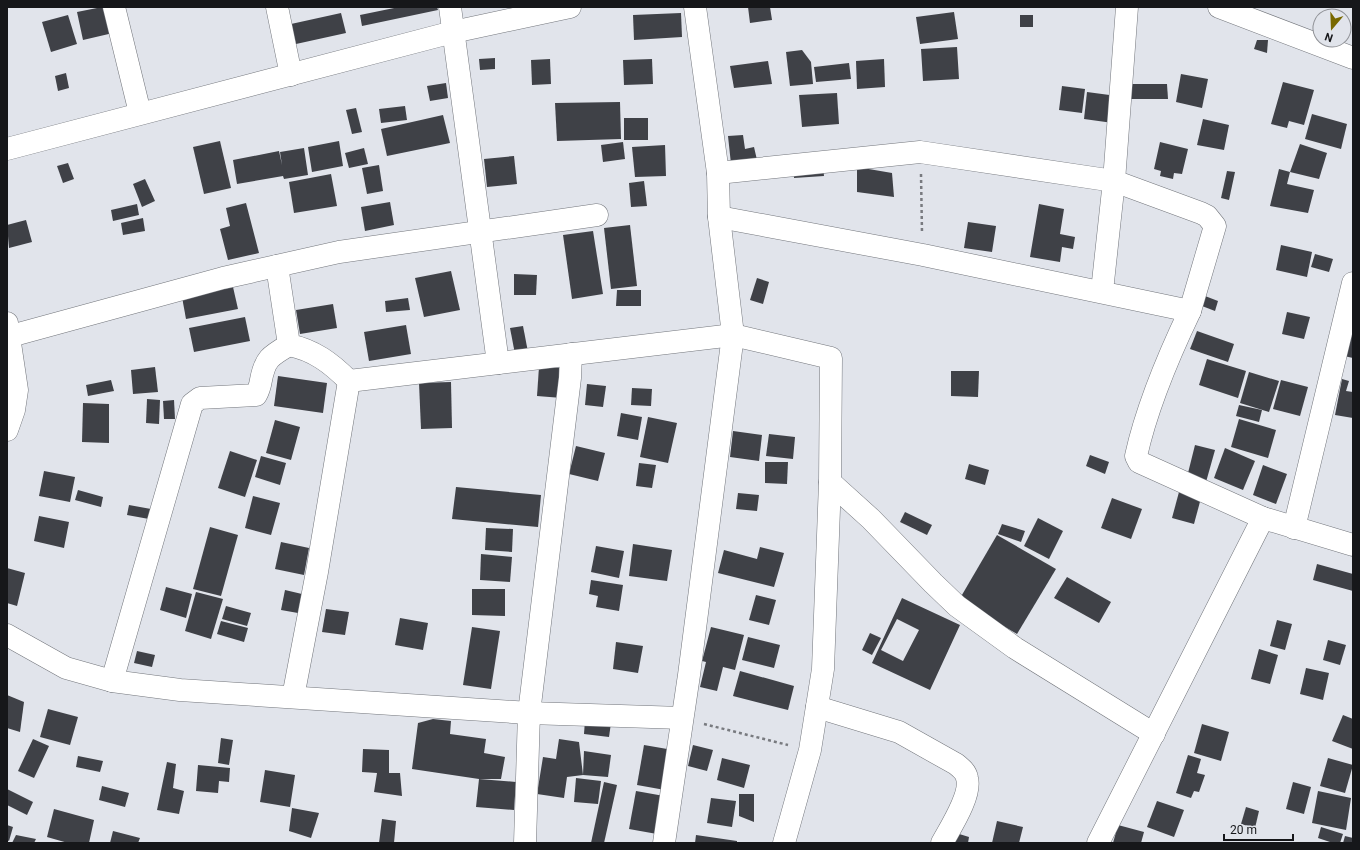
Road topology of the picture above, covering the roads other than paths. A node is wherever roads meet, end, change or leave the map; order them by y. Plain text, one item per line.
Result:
1 (114, 7) edge
2 (277, 7) edge
3 (450, 7) edge
4 (570, 7) edge
5 (695, 7) edge
6 (1127, 7) edge
7 (1219, 7) edge
8 (453, 32) junction
9 (1353, 58) edge
10 (291, 75) junction
11 (140, 113) junction
12 (7, 149) edge
13 (718, 173) junction
14 (1114, 180) junction
15 (597, 215) dead end
16 (719, 216) junction
17 (480, 231) junction
18 (277, 266) junction
19 (1353, 283) edge
20 (1102, 291) junction
21 (1190, 310) junction
22 (8, 332) edge
23 (734, 335) junction
24 (289, 345) junction
25 (571, 354) junction
26 (498, 363) junction
27 (349, 381) junction
28 (7, 430) edge
29 (830, 482) junction
30 (1263, 518) junction
31 (1294, 528) junction
32 (1353, 544) edge
33 (7, 635) edge
34 (112, 681) junction
35 (293, 697) junction
36 (817, 707) junction
37 (529, 713) junction
38 (682, 718) junction
39 (1154, 734) junction
40 (524, 843) edge
41 (664, 843) edge
42 (784, 843) edge
43 (942, 843) edge
44 (1098, 843) edge

1 - 11 street
2 - 10 street
3 - 8 street
4 - 8 street
5 - 13 street
6 - 14 street
7 - 9 street
8 - 10 street
8 - 17 street
10 - 11 street
11 - 12 street
13 - 14 street
13 - 16 street
14 - 20 street
14 - 21 street
15 - 17 street
16 - 20 street
16 - 23 street
17 - 18 street
17 - 26 street
18 - 22 street
18 - 24 street
19 - 31 street
20 - 21 street
21 - 30 street
22 - 28 street
23 - 25 street
23 - 29 street
23 - 38 street
24 - 27 street
24 - 34 street
25 - 26 street
25 - 37 street
26 - 27 street
27 - 35 street
29 - 36 street
29 - 39 street
30 - 31 street
30 - 39 street
31 - 32 street
33 - 34 street
34 - 35 street
35 - 37 street
36 - 42 street
36 - 43 street
37 - 38 street
37 - 40 street
38 - 41 street
39 - 44 street

